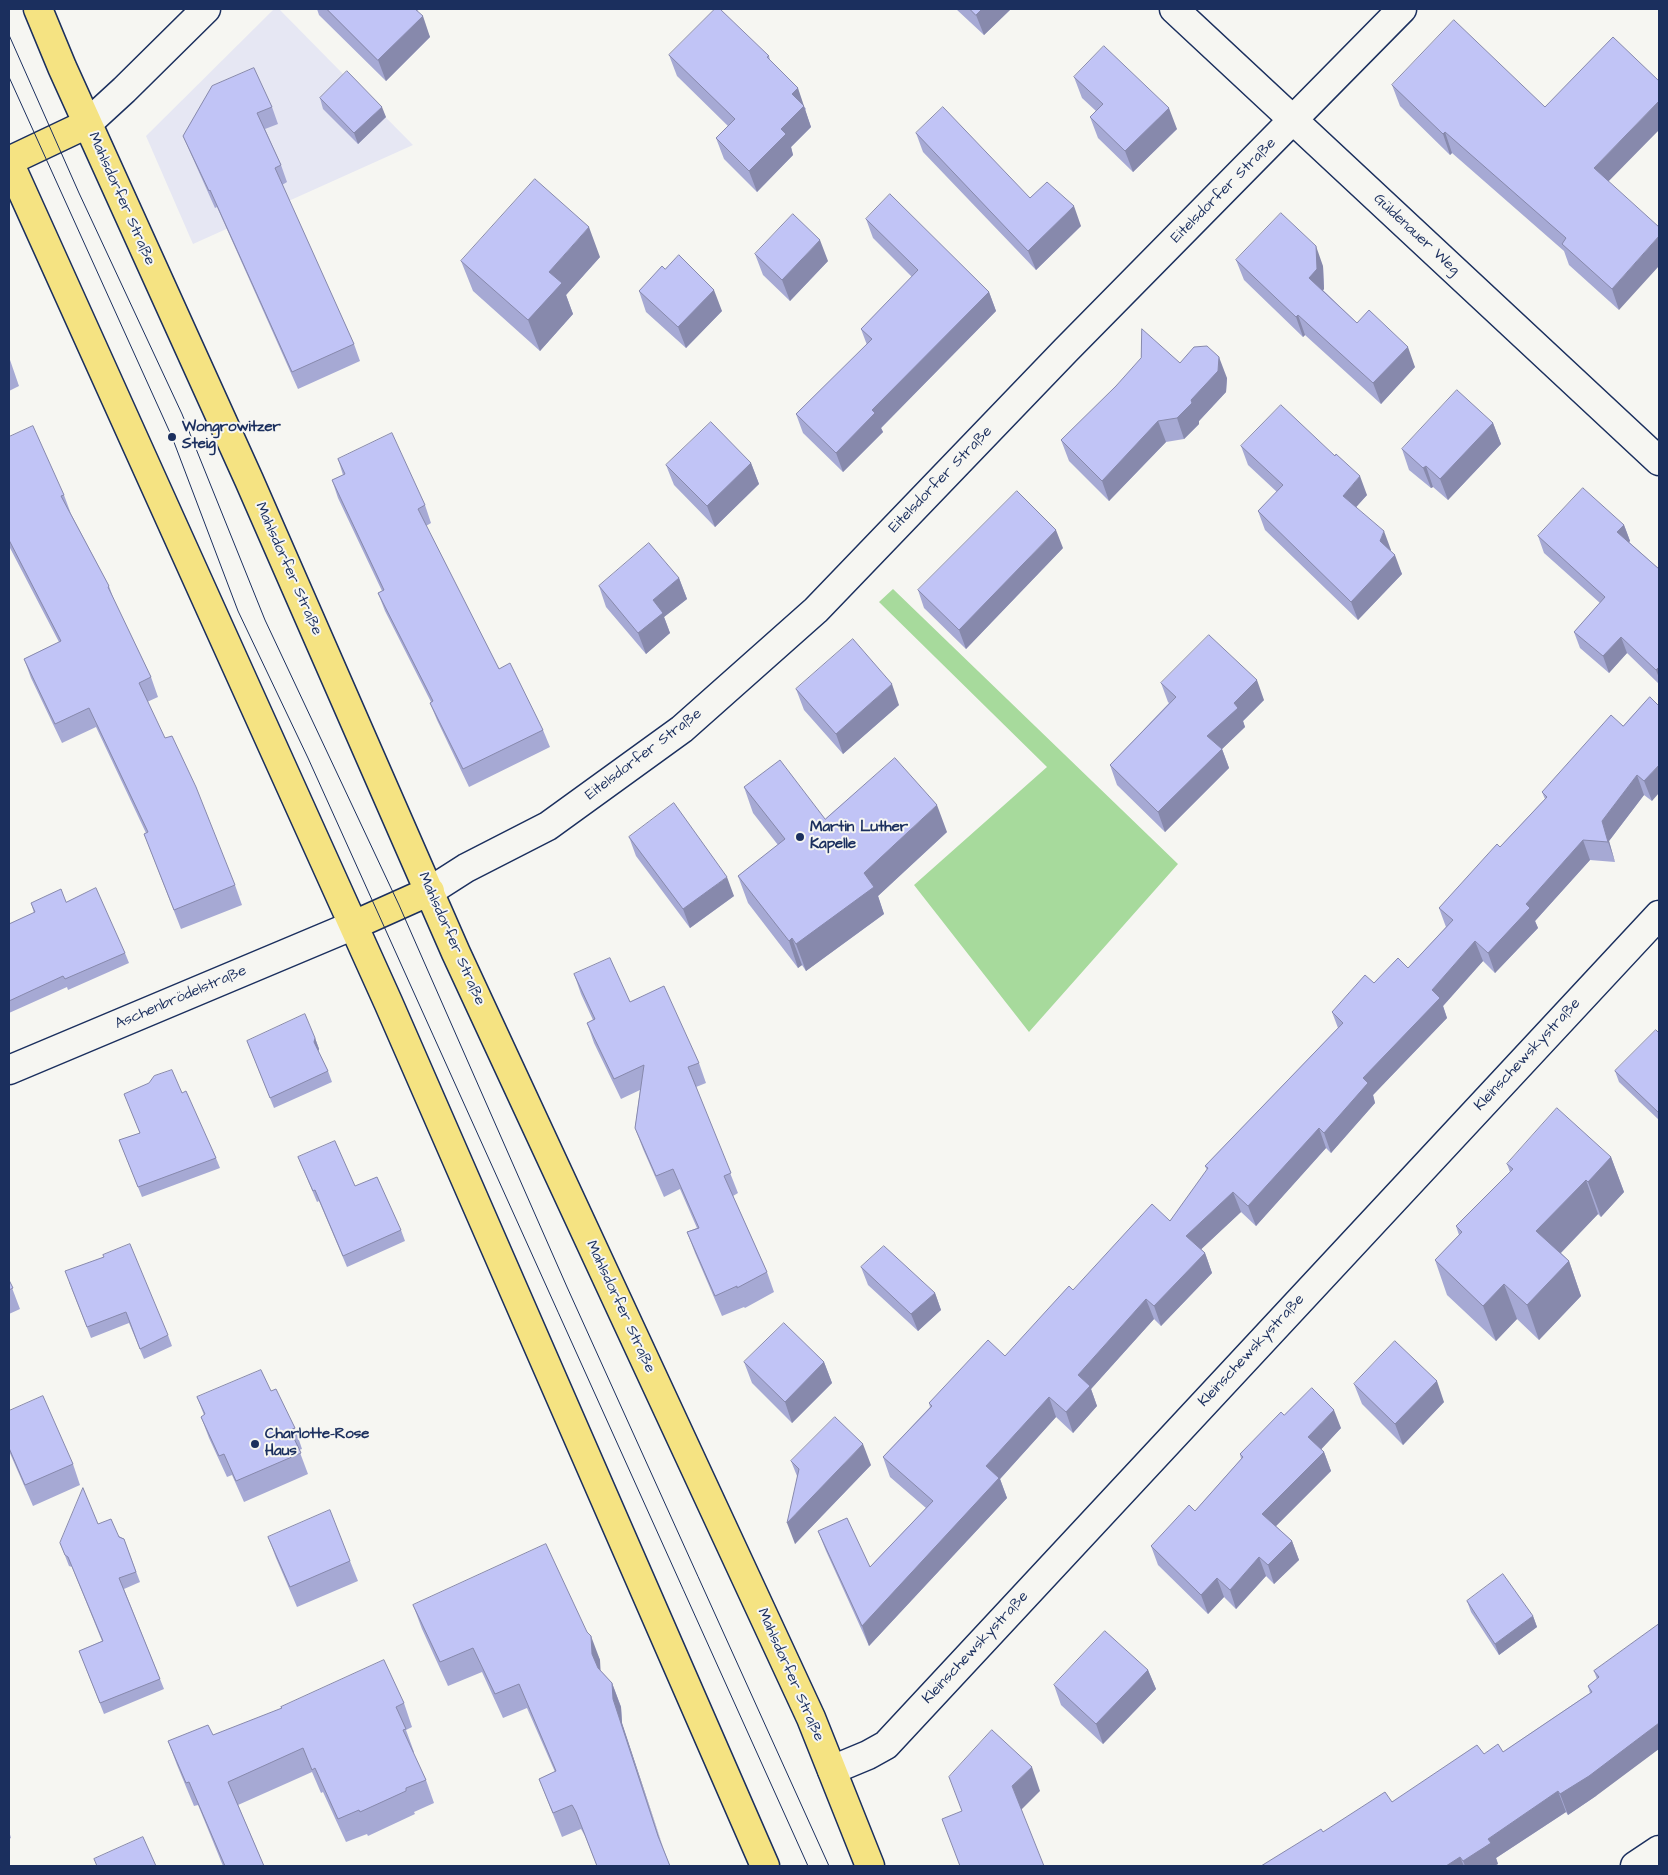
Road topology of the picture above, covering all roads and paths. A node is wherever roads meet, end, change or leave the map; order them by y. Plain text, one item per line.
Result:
1 (38, 9) edge
2 (206, 9) edge
3 (1174, 9) edge
4 (1402, 9) edge
5 (1293, 120) junction
6 (87, 124) junction
7 (9, 161) edge
8 (1659, 461) edge
9 (430, 891) junction
10 (1659, 915) edge
11 (354, 925) junction
12 (9, 1070) edge
13 (832, 1770) junction
14 (1659, 1850) edge
15 (765, 1866) edge
16 (870, 1866) edge
17 (1635, 1866) edge

1 - 6 main road, Mahlsdorfer Straße
2 - 6 street
3 - 5 street, Güldenauer Weg
4 - 5 street, Eitelsdorfer Straße
5 - 8 street, Güldenauer Weg
5 - 9 street, Eitelsdorfer Straße
6 - 7 main road
6 - 9 main road, Mahlsdorfer Straße
7 - 11 main road
9 - 11 main road
9 - 13 main road, Mahlsdorfer Straße
10 - 13 street, Kleinschewskystraße
11 - 12 street, Aschenbrödelstraße
11 - 15 main road
13 - 16 main road, Mahlsdorfer Straße
14 - 17 street

